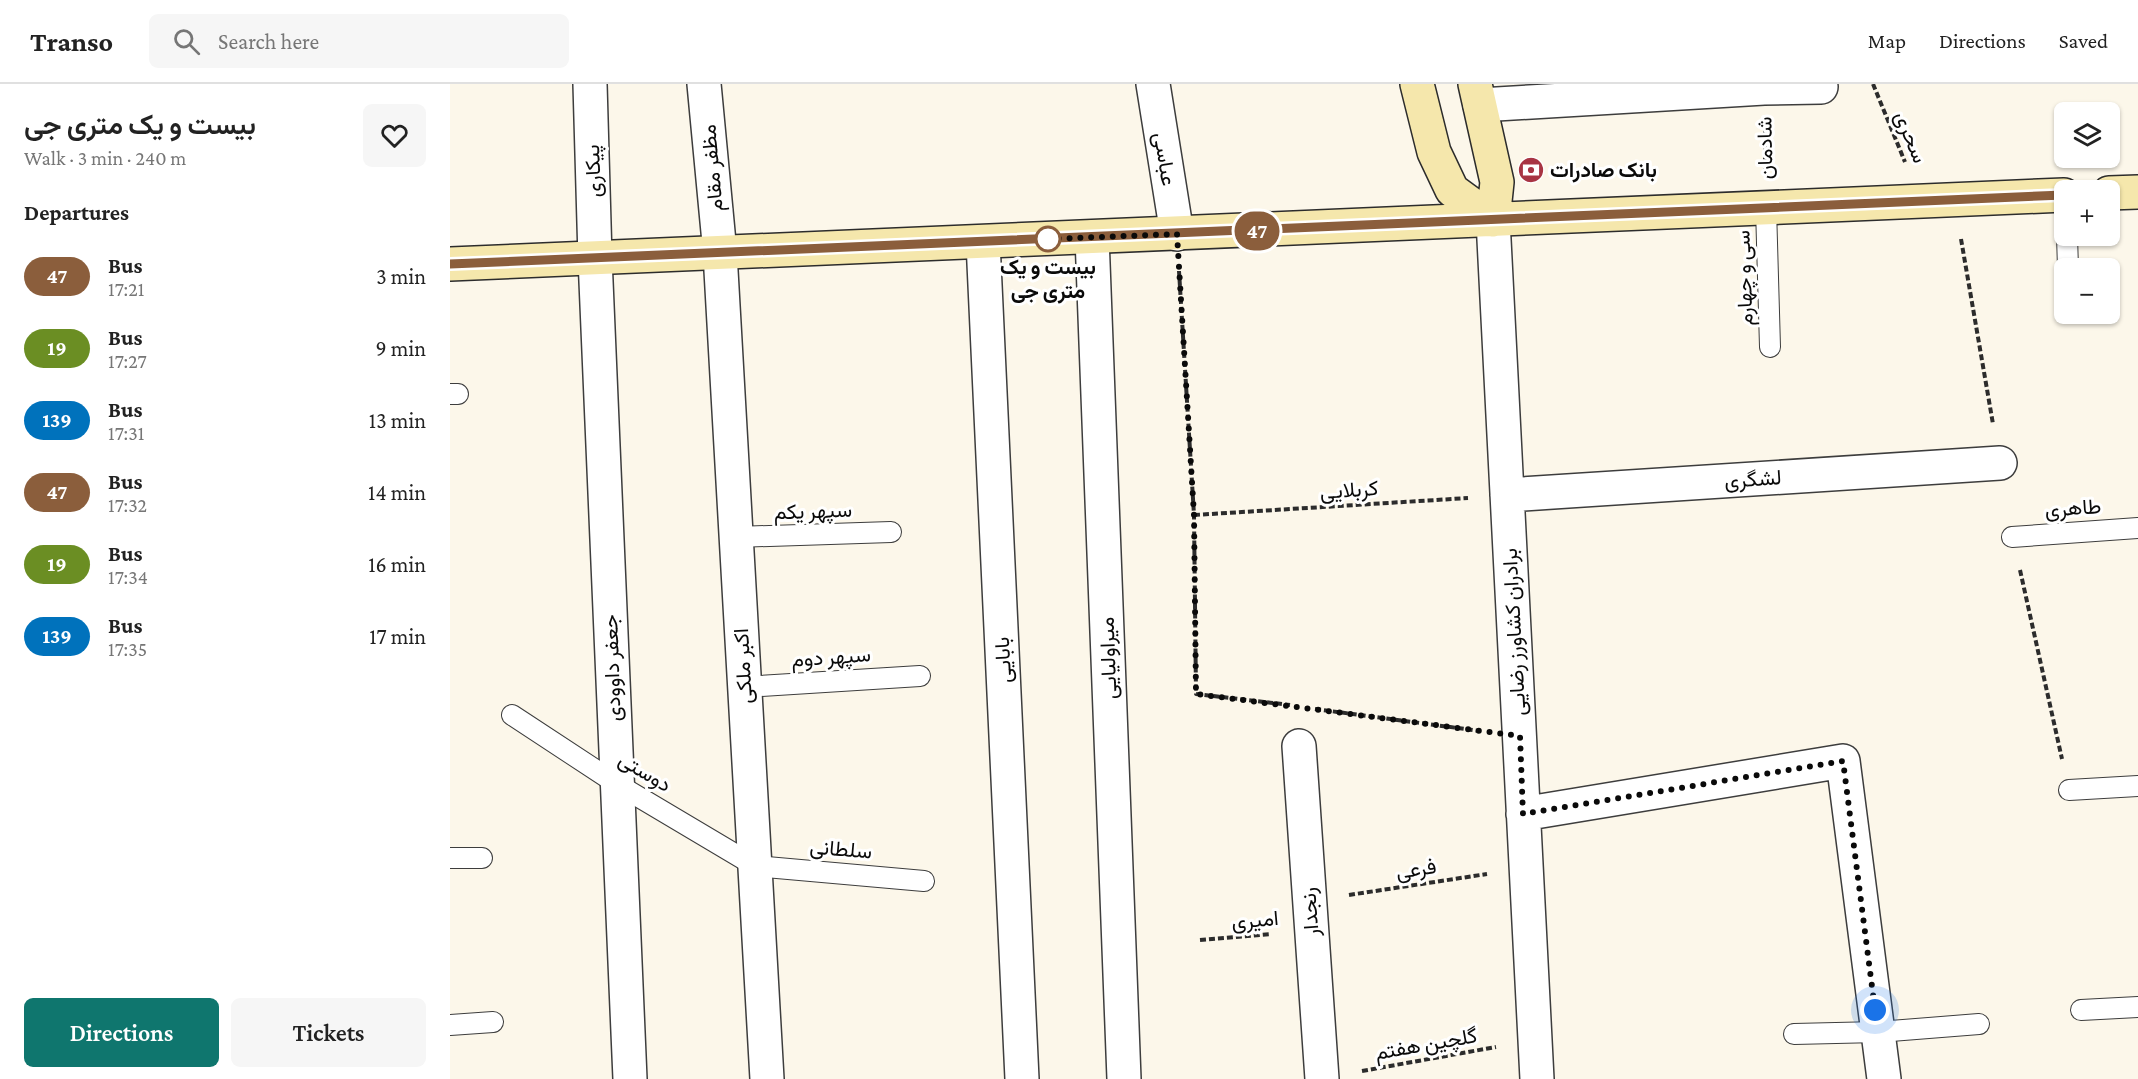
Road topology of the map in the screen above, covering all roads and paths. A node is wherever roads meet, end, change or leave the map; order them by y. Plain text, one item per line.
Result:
1 (590, 84) edge
2 (704, 84) edge
3 (1153, 84) edge
4 (1417, 84) edge
5 (1873, 84) edge
6 (1764, 86) edge
7 (1821, 87) dead end
8 (1478, 94) edge
9 (2138, 192) edge
10 (2120, 193) edge
11 (2054, 195) edge
12 (1921, 202) junction
13 (1766, 208) junction
14 (1493, 220) junction
15 (1177, 234) junction
16 (1092, 237) junction
17 (983, 242) junction
18 (720, 253) junction
19 (595, 258) junction
20 (450, 264) edge
21 (1770, 347) dead end
22 (2000, 464) dead end
23 (1507, 495) junction
24 (1194, 515) junction
25 (2138, 528) edge
26 (891, 532) dead end
27 (736, 537) junction
28 (2012, 537) dead end
29 (920, 676) dead end
30 (744, 687) junction
31 (1296, 706) dead end
32 (1307, 708) dead end
33 (512, 715) dead end
34 (1520, 736) junction
35 (1299, 746) dead end
36 (617, 784) junction
37 (2138, 786) edge
38 (2069, 790) dead end
39 (1523, 814) junction
40 (450, 858) edge
41 (482, 858) dead end
42 (754, 866) junction
43 (1526, 868) junction
44 (924, 880) dead end
45 (1310, 916) junction
46 (1200, 940) dead end
47 (2138, 1007) edge
48 (2081, 1010) dead end
49 (493, 1022) dead end
50 (450, 1024) edge
51 (1978, 1024) dead end
52 (1878, 1032) junction
53 (1794, 1034) dead end
54 (1535, 1040) junction
55 (1322, 1078) edge
56 (630, 1079) edge
57 (767, 1079) edge
58 (1022, 1079) edge
59 (1124, 1079) edge
60 (1537, 1079) edge
61 (1884, 1079) edge

1 - 19 street, پیکاری
2 - 18 street, مظفر مقام
3 - 15 street, عباسی
4 - 14 main road
5 - 12 path, سحری
6 - 7 street, شادمان
6 - 8 street, شادمان
6 - 13 path, شادمان
8 - 14 main road
9 - 10 main road
11 - 12 main road
12 - 13 main road
13 - 14 main road
13 - 21 lane, سی و چهارم
14 - 15 main road
14 - 23 street, برادران کشاورز رضایی
15 - 16 main road
15 - 24 path
16 - 17 main road
16 - 59 street, میراولیایی
17 - 18 main road
17 - 58 street, بابایی
18 - 19 main road
18 - 27 street, اکبر ملکی
19 - 20 main road
19 - 36 street, جعفر داوودی
22 - 23 street, لشگری
23 - 24 path, کربلایی
23 - 34 street, برادران کشاورز رضایی
24 - 31 path
25 - 28 lane, طاهری
26 - 27 lane, سپهر یکم
27 - 30 street, اکبر ملکی
29 - 30 lane, سپهر دوم
30 - 42 street, اکبر ملکی
32 - 34 path
33 - 36 lane, دوستی
34 - 39 street, برادران کشاورز رضایی
35 - 45 street, رنجدار
36 - 42 lane, دوستی
36 - 56 street, جعفر داوودی
37 - 38 lane
39 - 43 street, برادران کشاورز رضایی
39 - 52 street
40 - 41 lane
42 - 44 lane, سلطانی
42 - 57 street, اکبر ملکی
43 - 45 path, فرعی
43 - 54 street, برادران کشاورز رضایی
45 - 46 path, امیری
45 - 55 street, رنجدار
47 - 48 lane
49 - 50 lane
51 - 52 lane
52 - 53 lane
52 - 61 street
54 - 55 path, گلچین هفتم
54 - 60 street, برادران کشاورز رضایی

